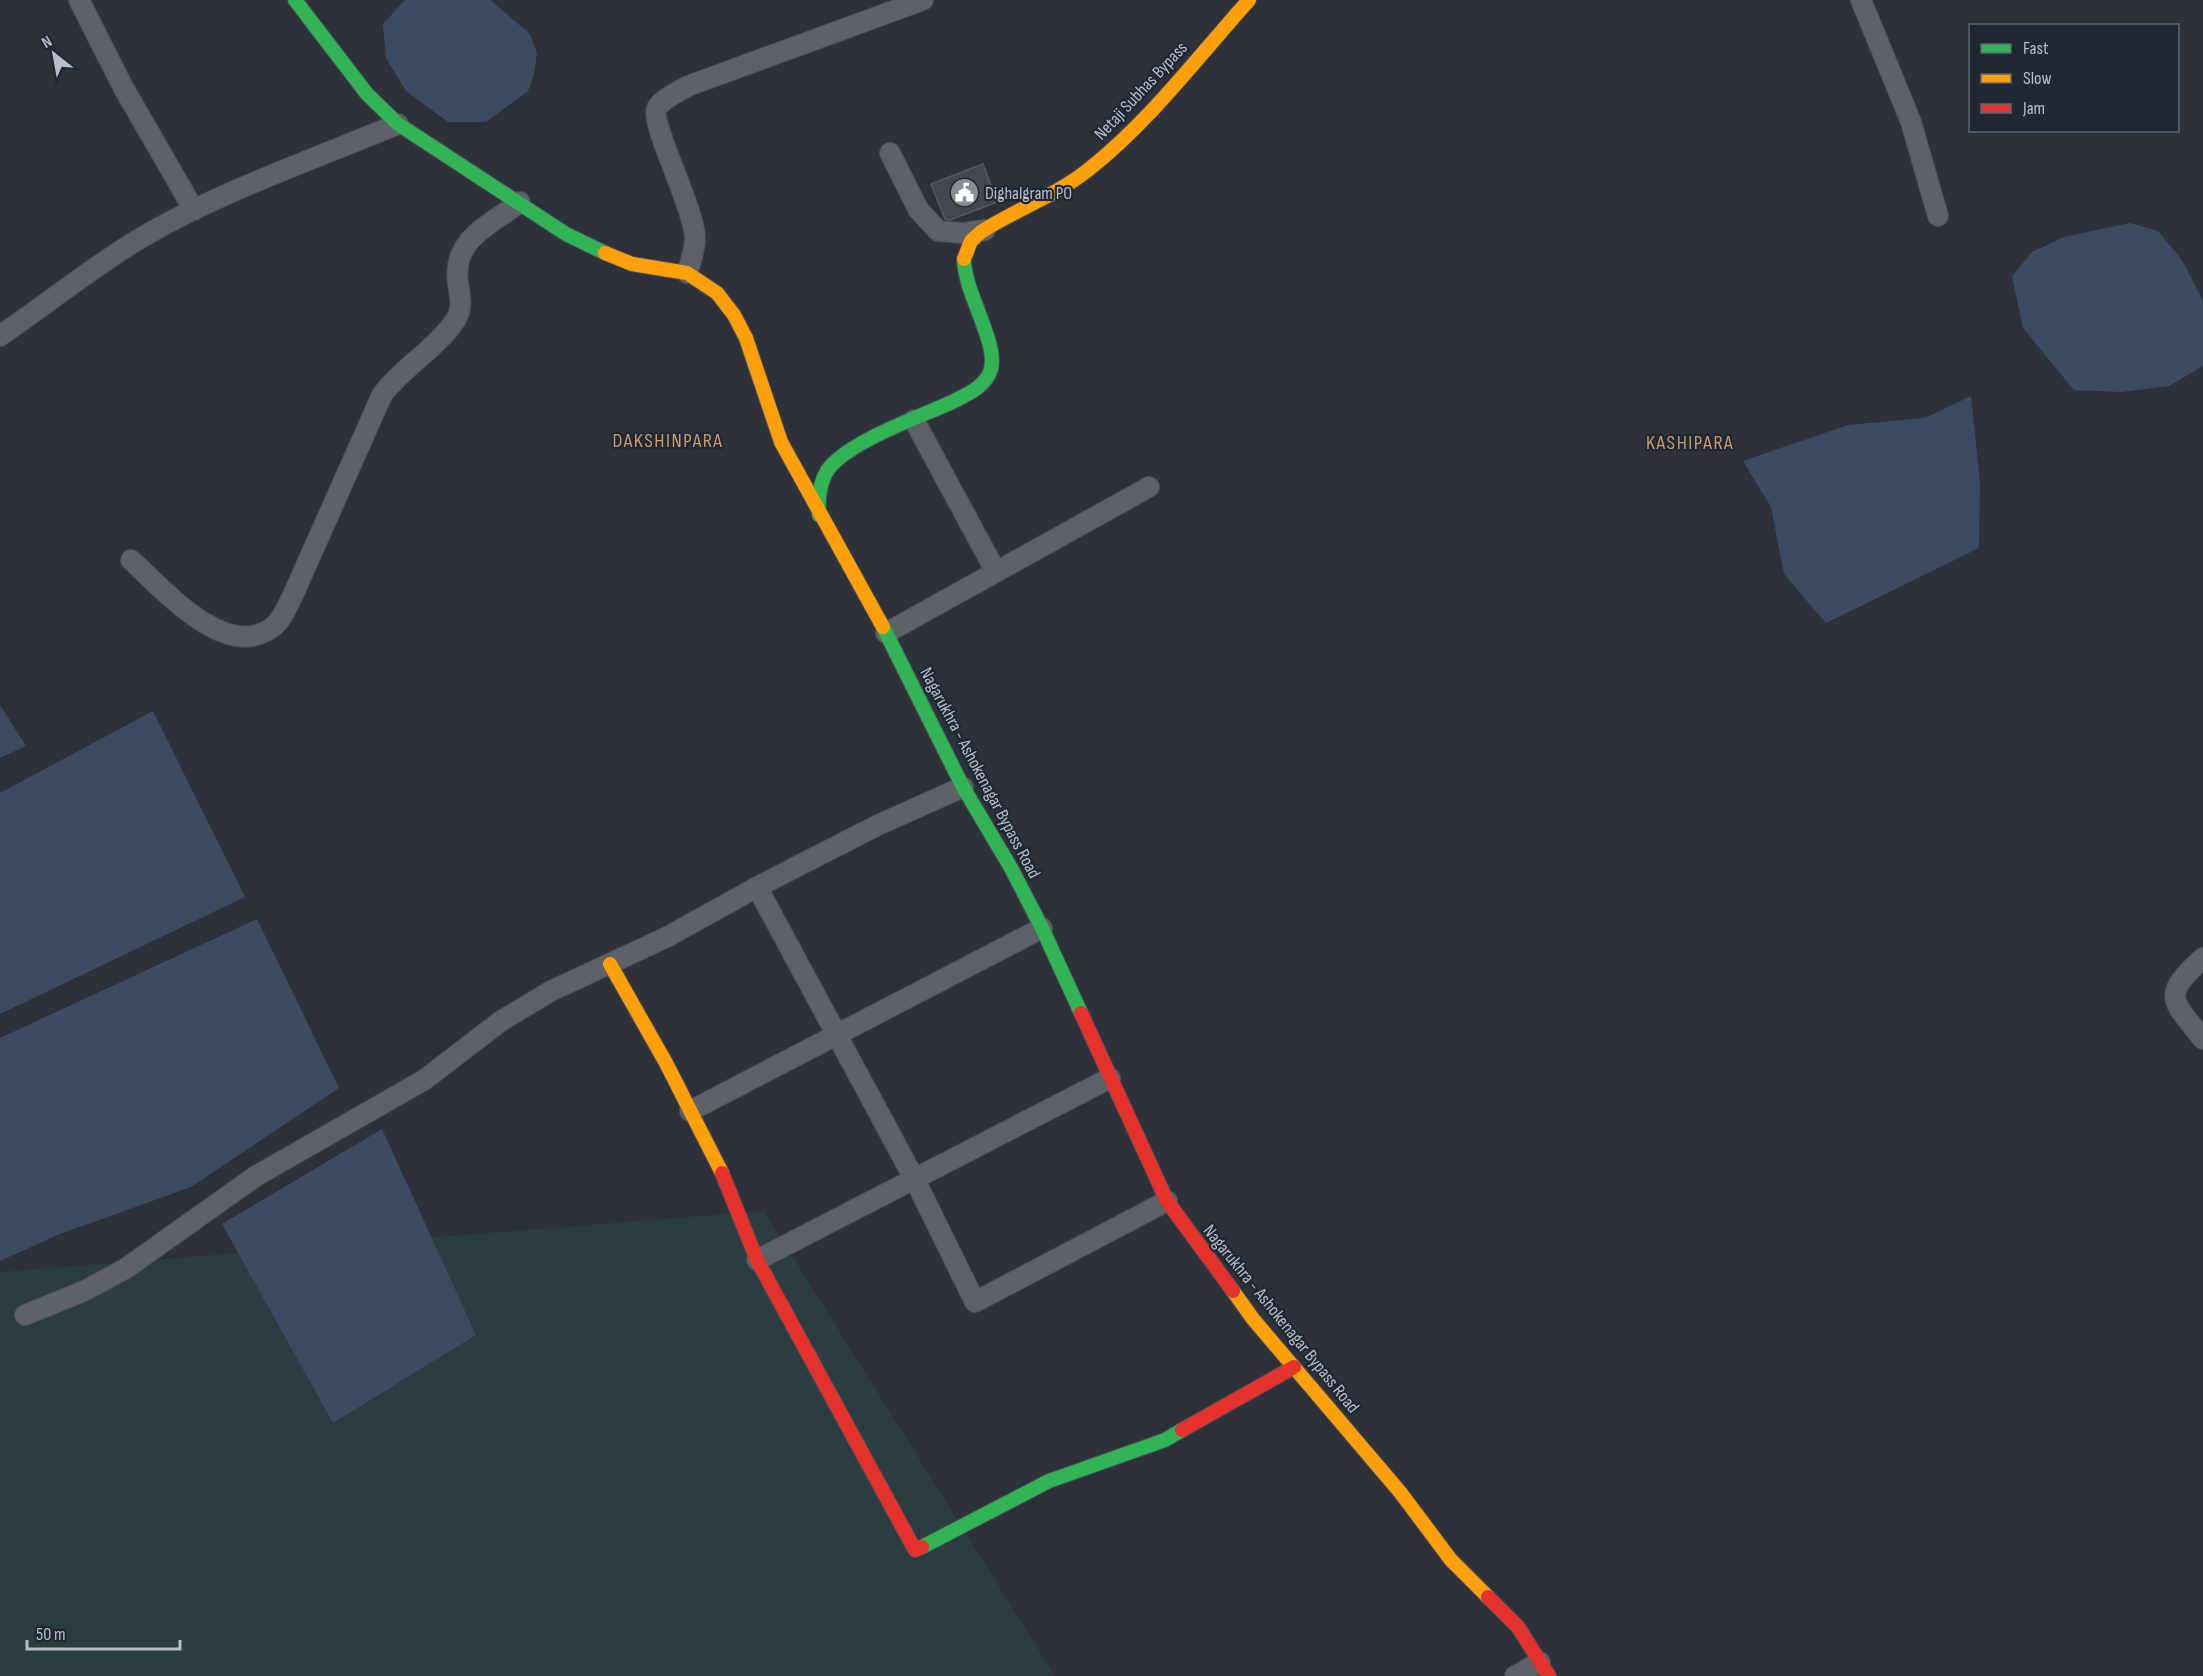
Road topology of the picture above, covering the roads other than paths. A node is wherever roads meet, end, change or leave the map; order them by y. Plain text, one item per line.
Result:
1 (79, 0) edge
2 (295, 0) edge
3 (1249, 0) edge
4 (1861, 0) edge
5 (915, 1) edge
6 (398, 124) junction
7 (890, 153) dead end
8 (520, 202) junction
9 (194, 210) junction
10 (1938, 216) dead end
11 (985, 230) junction
12 (687, 273) junction
13 (0, 336) edge
14 (914, 420) junction
15 (781, 442) junction
16 (803, 454) dead end
17 (843, 454) junction
18 (824, 456) dead end
19 (1149, 487) dead end
20 (819, 514) junction
21 (131, 560) dead end
22 (996, 572) junction
23 (886, 633) junction
24 (963, 787) junction
25 (757, 886) junction
26 (1042, 928) junction
27 (2203, 958) edge
28 (610, 964) junction
29 (837, 1036) junction
30 (2203, 1039) edge
31 (1110, 1078) junction
32 (690, 1111) junction
33 (915, 1180) junction
34 (1167, 1201) junction
35 (757, 1260) junction
36 (25, 1316) dead end
37 (1294, 1368) junction
38 (1544, 1669) edge
39 (1515, 1676) edge

1 - 9 street
2 - 6 main road, Nagarukhra - Ashokenagar Bypass Road
3 - 11 main road, Netaji Subhas Bypass
4 - 10 street
5 - 12 street
6 - 8 main road, Nagarukhra - Ashokenagar Bypass Road
6 - 9 street
7 - 11 street
8 - 12 main road, Nagarukhra - Ashokenagar Bypass Road
8 - 21 street
9 - 13 street
11 - 14 main road, Netaji Subhas Bypass
12 - 15 main road, Nagarukhra - Ashokenagar Bypass Road
14 - 17 main road, Netaji Subhas Bypass
14 - 22 street
15 - 16 main road
15 - 20 main road, Nagarukhra - Ashokenagar Bypass Road
17 - 18 main road
17 - 20 main road, Netaji Subhas Bypass
19 - 22 street
20 - 23 main road, Nagarukhra - Ashokenagar Bypass Road
22 - 23 street
23 - 24 main road, Nagarukhra - Ashokenagar Bypass Road
24 - 25 street
24 - 26 main road, Nagarukhra - Ashokenagar Bypass Road
25 - 28 street
25 - 29 street
26 - 29 street
26 - 31 main road, Nagarukhra - Ashokenagar Bypass Road
27 - 30 street
28 - 32 main road
28 - 36 street
29 - 32 street
29 - 33 street
31 - 33 street
31 - 34 main road, Nagarukhra - Ashokenagar Bypass Road
32 - 35 main road
33 - 34 street
33 - 35 street
34 - 37 main road, Nagarukhra - Ashokenagar Bypass Road
35 - 37 main road
37 - 38 main road, Nagarukhra - Ashokenagar Bypass Road
38 - 39 street

